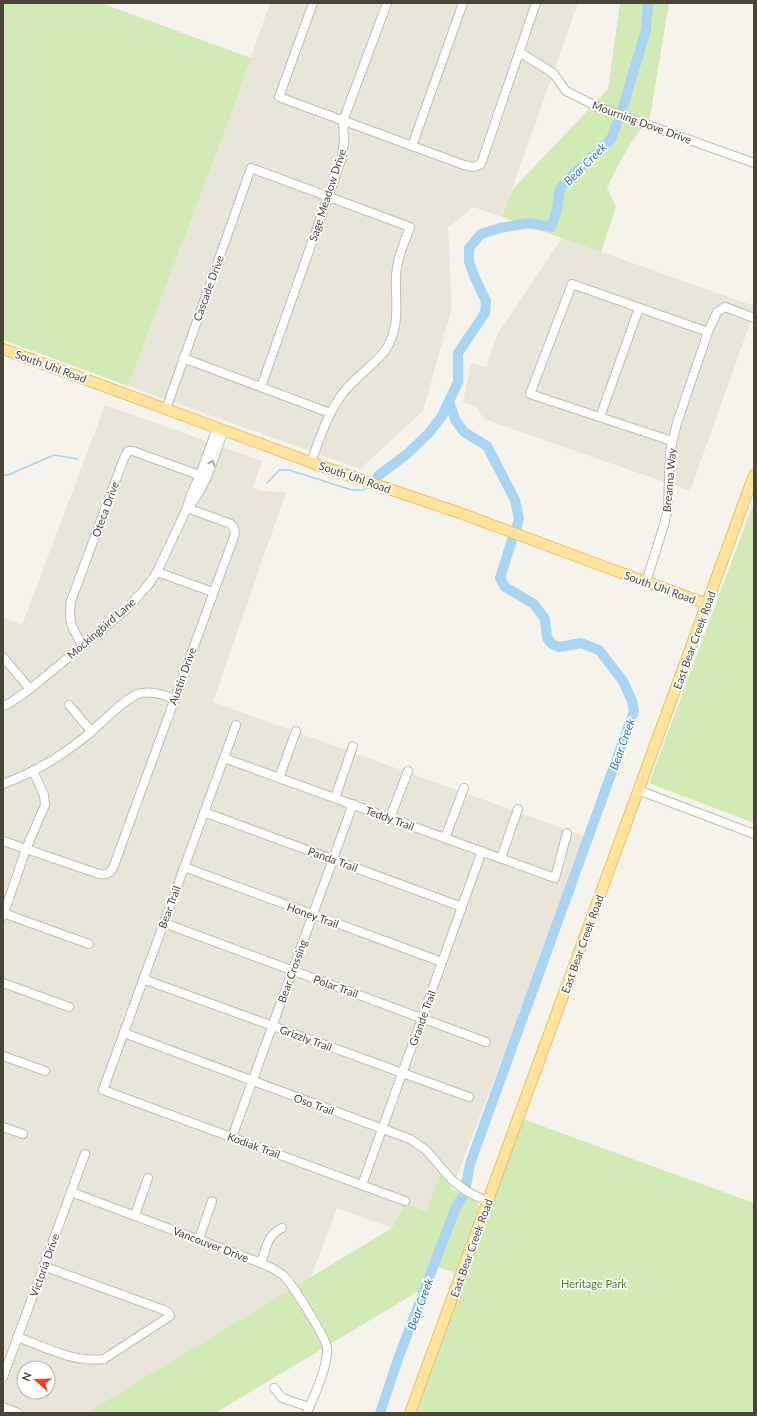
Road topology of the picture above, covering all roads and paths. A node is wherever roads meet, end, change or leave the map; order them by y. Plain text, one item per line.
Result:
1 (313, 3) edge
2 (386, 3) edge
3 (463, 3) edge
4 (536, 3) edge
5 (519, 52) junction
6 (344, 121) junction
7 (412, 146) junction
8 (754, 163) edge
9 (328, 196) junction
10 (639, 308) junction
11 (754, 318) edge
12 (708, 332) junction
13 (3, 349) edge
14 (184, 358) junction
15 (261, 387) junction
16 (166, 409) junction
17 (330, 413) junction
18 (600, 417) junction
19 (221, 429) junction
20 (672, 441) junction
21 (311, 462) junction
22 (754, 475) edge
23 (203, 476) junction
24 (187, 508) junction
25 (157, 572) junction
26 (646, 582) junction
27 (213, 592) junction
28 (707, 604) junction
29 (82, 645) junction
30 (3, 657) edge
31 (30, 689) junction
32 (174, 699) junction
33 (3, 706) edge
34 (69, 706) dead end
35 (236, 725) dead end
36 (296, 731) dead end
37 (91, 732) junction
38 (353, 746) dead end
39 (224, 758) junction
40 (33, 771) junction
41 (408, 771) dead end
42 (278, 778) junction
43 (3, 784) edge
44 (464, 788) dead end
45 (638, 790) junction
46 (335, 798) junction
47 (352, 804) junction
48 (518, 809) dead end
49 (204, 812) junction
50 (390, 818) junction
51 (567, 833) dead end
52 (754, 834) edge
53 (445, 838) junction
54 (3, 841) edge
55 (26, 849) junction
56 (482, 851) junction
57 (500, 858) junction
58 (333, 859) junction
59 (184, 867) junction
60 (462, 907) junction
61 (3, 914) edge
62 (313, 915) junction
63 (164, 923) junction
64 (89, 944) dead end
65 (442, 962) junction
66 (293, 970) junction
67 (143, 978) junction
68 (3, 983) edge
69 (69, 1007) dead end
70 (422, 1018) junction
71 (272, 1025) junction
72 (124, 1034) junction
73 (486, 1042) dead end
74 (3, 1056) edge
75 (45, 1071) dead end
76 (403, 1073) junction
77 (252, 1081) junction
78 (103, 1090) joint
79 (469, 1097) dead end
80 (3, 1127) edge
81 (383, 1129) junction
82 (23, 1134) dead end
83 (232, 1137) junction
84 (85, 1154) dead end
85 (148, 1178) dead end
86 (362, 1185) junction
87 (71, 1192) junction
88 (212, 1201) dead end
89 (405, 1201) dead end
90 (488, 1202) junction
91 (134, 1215) junction
92 (282, 1228) dead end
93 (199, 1239) junction
94 (261, 1263) junction
95 (44, 1266) junction
96 (17, 1337) junction
97 (3, 1377) edge
98 (274, 1388) dead end
99 (3, 1407) edge
100 (308, 1410) edge
101 (18, 1413) edge
102 (410, 1413) edge

1 - 6 street
2 - 6 street, Sage Meadow Drive
3 - 7 street
4 - 5 street
5 - 7 street
5 - 8 street, Mourning Dove Drive
6 - 7 street
6 - 9 street, Sage Meadow Drive
9 - 14 street, Cascade Drive
9 - 15 street, Sage Meadow Drive
9 - 17 street
10 - 12 street
10 - 18 street
10 - 18 street
11 - 12 street, Breanna Way
12 - 20 street, Breanna Way
13 - 16 main road, South Uhl Road
14 - 15 street
14 - 16 street, Cascade Drive
15 - 17 street
16 - 19 main road, South Uhl Road
17 - 21 street
18 - 20 street
19 - 21 main road, South Uhl Road
19 - 23 street, Mockingbird Lane
20 - 26 street, Breanna Way
21 - 26 main road, South Uhl Road
22 - 28 main road, East Bear Creek Road
23 - 24 street, Mockingbird Lane
23 - 29 street, Oteca Drive
24 - 25 street, Mockingbird Lane
24 - 27 street, Austin Drive
25 - 27 street
25 - 29 street, Mockingbird Lane
26 - 28 main road, South Uhl Road
27 - 32 street, Austin Drive
28 - 45 main road, East Bear Creek Road
29 - 31 street, Mockingbird Lane
30 - 31 street
31 - 33 street, Mockingbird Lane
32 - 37 street
32 - 55 street, Austin Drive
34 - 37 street
35 - 39 street, Bear Trail
36 - 42 street
37 - 40 street
38 - 46 street
39 - 42 street, Teddy Trail
39 - 49 street, Bear Trail
40 - 43 street
40 - 55 street
41 - 50 street
42 - 46 street, Teddy Trail
44 - 53 street
45 - 52 street
45 - 90 main road, East Bear Creek Road
46 - 47 street, Teddy Trail
47 - 50 street, Teddy Trail
47 - 58 street, Bear Crossing
48 - 57 street
49 - 58 street, Panda Trail
49 - 59 street, Bear Trail
50 - 53 street, Teddy Trail
51 - 57 street, Teddy Trail
53 - 56 street, Teddy Trail
54 - 55 street
55 - 61 street
56 - 57 street, Teddy Trail
56 - 60 street, Grande Trail
58 - 60 street, Panda Trail
58 - 62 street, Bear Crossing
59 - 62 street, Honey Trail
59 - 63 street, Bear Trail
60 - 65 street, Grande Trail
61 - 64 street
62 - 65 street, Honey Trail
62 - 66 street, Bear Crossing
63 - 66 street, Polar Trail
63 - 67 street, Bear Trail
65 - 70 street, Grande Trail
66 - 70 street, Polar Trail
66 - 71 street, Bear Crossing
67 - 71 street, Grizzly Trail
67 - 72 street, Bear Trail
68 - 69 street
70 - 73 street, Polar Trail
70 - 76 street, Grande Trail
71 - 76 street, Grizzly Trail
71 - 77 street, Bear Crossing
72 - 77 street, Oso Trail
72 - 78 street, Bear Trail
74 - 75 street
76 - 79 street, Grizzly Trail
76 - 81 street, Grande Trail
77 - 81 street, Oso Trail
77 - 83 street, Bear Crossing
78 - 83 street, Kodiak Trail
80 - 82 street
81 - 86 street, Grande Trail
81 - 90 street, Oso Trail
83 - 86 street, Kodiak Trail
84 - 87 street, Victoria Drive
85 - 91 street
86 - 89 street, Kodiak Trail
87 - 91 street, Vancouver Drive
87 - 95 street, Victoria Drive
88 - 93 street
90 - 102 main road, East Bear Creek Road
91 - 93 street, Vancouver Drive
92 - 94 street
93 - 94 street, Vancouver Drive
94 - 100 street, Vancouver Drive
95 - 96 street, Victoria Drive
95 - 96 street
96 - 97 street, Victoria Drive
98 - 100 street
99 - 101 street

